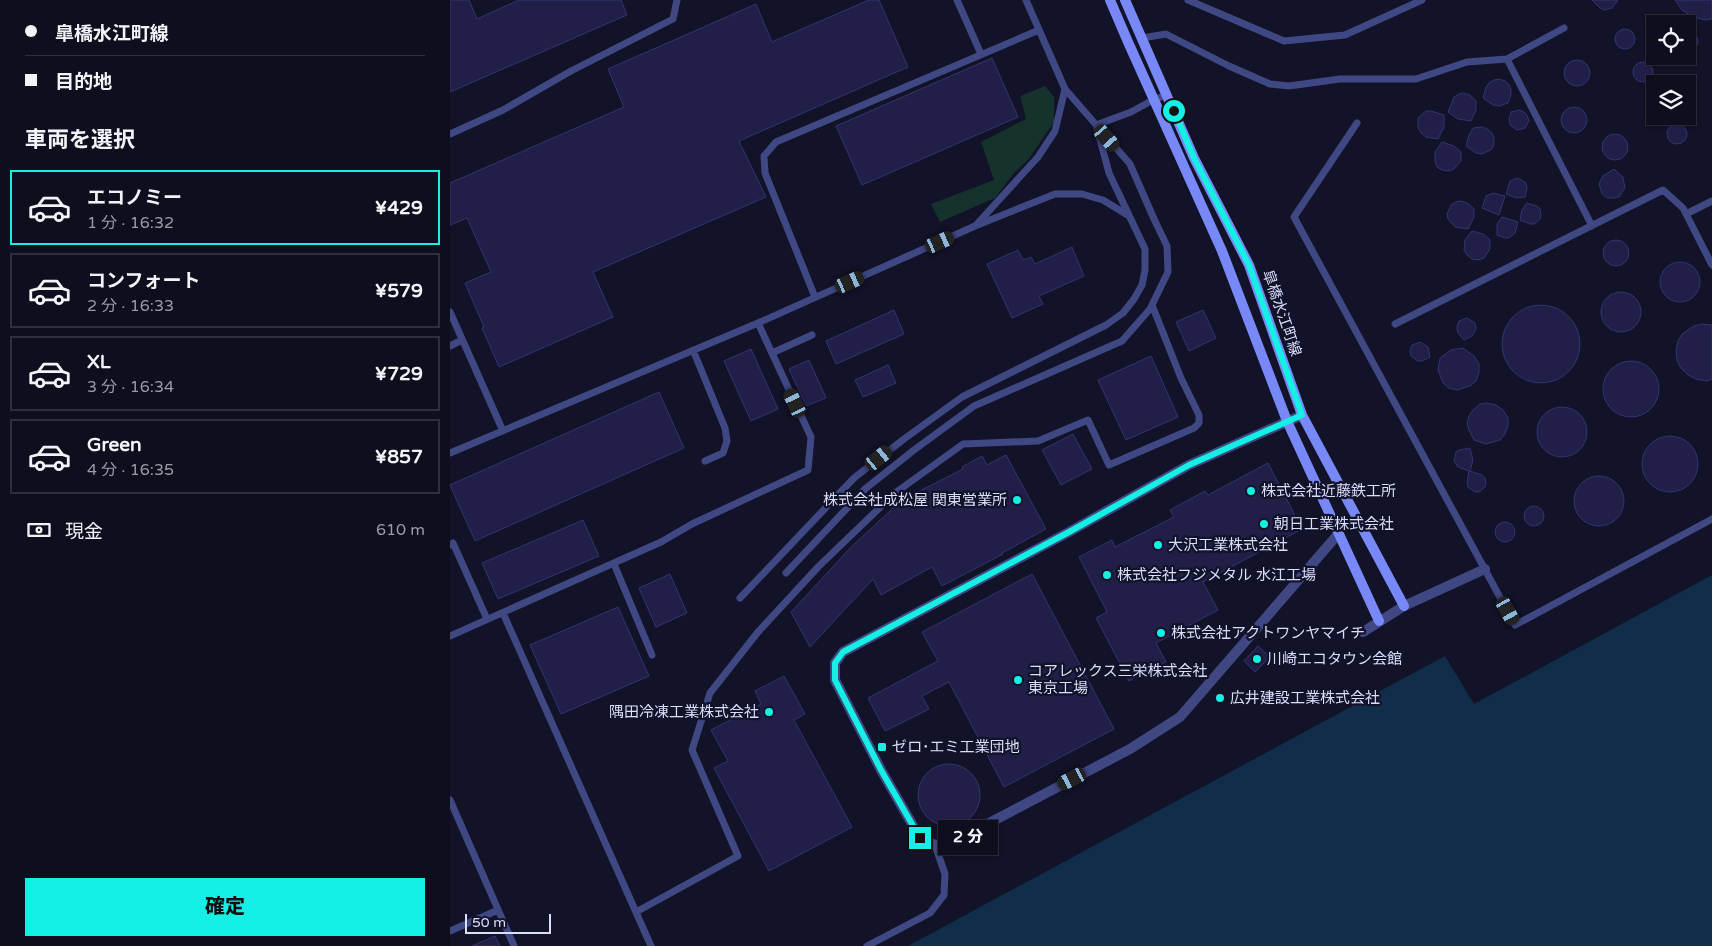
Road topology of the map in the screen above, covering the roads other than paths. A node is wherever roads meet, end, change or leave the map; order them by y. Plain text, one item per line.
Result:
1 (677, 0) edge
2 (957, 0) edge
3 (1026, 0) edge
4 (1110, 0) edge
5 (1125, 0) edge
6 (1188, 0) edge
7 (1422, 0) edge
8 (1564, 28) dead end
9 (1039, 30) junction
10 (1142, 38) junction
11 (981, 54) junction
12 (1507, 59) junction
13 (1065, 89) junction
14 (1167, 95) junction
15 (1153, 100) junction
16 (1357, 123) dead end
17 (1096, 125) junction
18 (450, 134) edge
19 (1712, 201) edge
20 (1686, 214) junction
21 (1129, 216) junction
22 (975, 226) junction
23 (1592, 226) junction
24 (1712, 265) edge
25 (815, 297) junction
26 (1152, 305) junction
27 (450, 312) edge
28 (758, 323) junction
29 (1395, 324) dead end
30 (812, 335) dead end
31 (462, 340) junction
32 (450, 346) edge
33 (693, 350) junction
34 (772, 353) junction
35 (1302, 415) junction
36 (1286, 421) junction
37 (502, 431) junction
38 (450, 453) edge
39 (705, 461) dead end
40 (1712, 519) edge
41 (1339, 533) junction
42 (450, 545) edge
43 (614, 564) junction
44 (1485, 569) junction
45 (786, 573) dead end
46 (740, 598) dead end
47 (1404, 606) junction
48 (503, 613) junction
49 (487, 619) junction
50 (1379, 621) junction
51 (1363, 632) dead end
52 (450, 636) edge
53 (652, 655) dead end
54 (450, 800) edge
55 (935, 845) junction
56 (498, 910) junction
57 (636, 912) junction
58 (450, 931) edge
59 (514, 946) edge
60 (651, 946) edge
61 (867, 946) edge

1 - 18 lane
2 - 11 lane
3 - 9 lane
4 - 15 street
5 - 10 street, 皐橋水江町線
6 - 7 lane
8 - 12 lane
9 - 11 lane
9 - 13 lane
10 - 12 lane
10 - 14 street, 皐橋水江町線
11 - 25 lane
12 - 23 lane
13 - 17 lane
13 - 22 lane
14 - 15 lane
14 - 35 street, 皐橋水江町線
15 - 17 lane
15 - 36 street
16 - 44 lane
17 - 21 lane
17 - 26 lane
19 - 20 lane
20 - 23 lane
20 - 24 lane
21 - 22 lane
21 - 46 lane
22 - 25 lane
23 - 29 lane
25 - 28 lane
26 - 45 lane
26 - 57 lane
27 - 31 lane
28 - 33 lane
28 - 34 lane
30 - 34 lane
31 - 32 lane
31 - 37 lane
33 - 37 lane
33 - 39 lane
34 - 43 lane
35 - 36 street
35 - 47 street, 皐橋水江町線
36 - 41 street
36 - 55 street
37 - 38 lane
40 - 44 lane
41 - 50 street
41 - 55 street
42 - 49 lane
43 - 48 lane
43 - 53 lane
44 - 47 street
47 - 50 street
48 - 49 lane
48 - 57 lane
49 - 52 lane
50 - 51 street
54 - 56 lane
55 - 61 lane
56 - 58 lane
56 - 59 lane
57 - 60 lane

